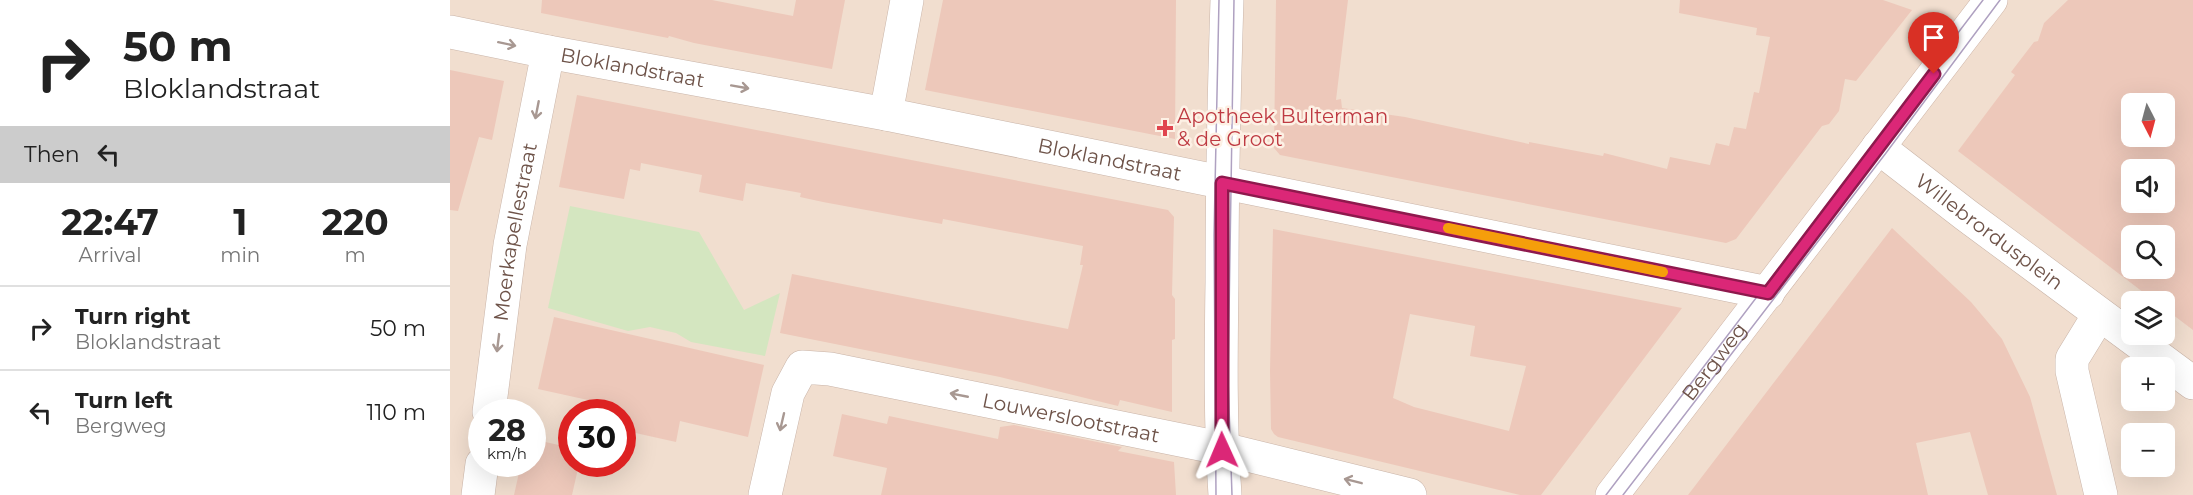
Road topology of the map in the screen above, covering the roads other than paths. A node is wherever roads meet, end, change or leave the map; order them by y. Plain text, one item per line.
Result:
1 (908, 0) edge
2 (1227, 0) edge
3 (1991, 0) edge
4 (450, 32) edge
5 (548, 52) junction
6 (886, 114) junction
7 (1878, 147) junction
8 (1222, 183) junction
9 (1768, 293) junction
10 (2099, 315) junction
11 (2193, 383) edge
12 (491, 399) edge
13 (1222, 450) junction
14 (480, 477) edge
15 (478, 495) edge
16 (765, 495) edge
17 (1225, 495) edge
18 (1410, 495) edge
19 (1612, 495) edge
20 (2101, 495) edge

1 - 6 street
2 - 8 street
3 - 7 street, Bergweg
4 -> 5 street, Bloklandstraat
5 -> 6 street, Bloklandstraat
5 -> 12 street, Moerkapellestraat
6 - 8 street, Bloklandstraat
7 - 9 street, Bergweg
7 - 10 street, Willebrordusplein
8 - 9 street, Bloklandstraat
8 - 13 street
9 - 19 street, Bergweg
10 - 11 street, Willebrordusplein
10 - 20 street
13 -> 16 street, Louwerslootstraat
13 - 17 street
18 -> 13 street, Louwerslootstraat
14 - 15 street

